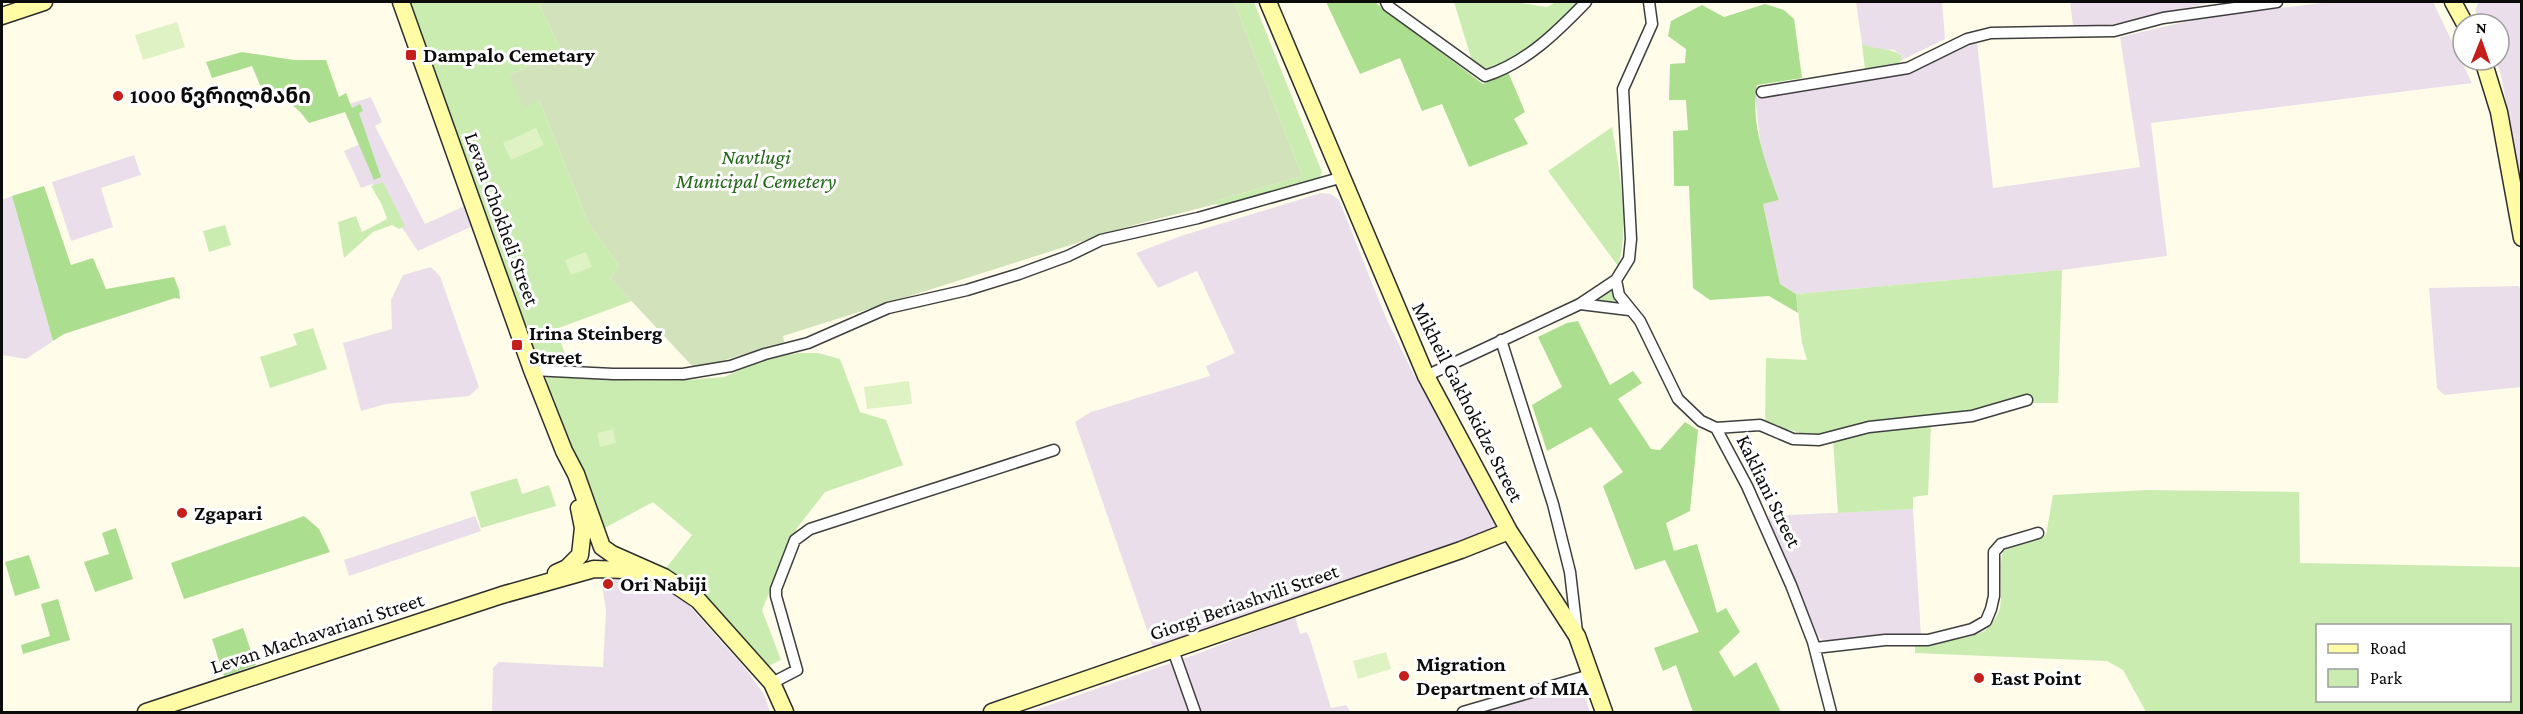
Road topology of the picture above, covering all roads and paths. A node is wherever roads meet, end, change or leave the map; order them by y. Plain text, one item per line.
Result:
1 (10, 2) edge
2 (44, 2) edge
3 (401, 2) edge
4 (1268, 2) edge
5 (1386, 2) edge
6 (1586, 2) edge
7 (1649, 2) edge
8 (2277, 2) edge
9 (2, 4) edge
10 (2, 16) edge
11 (2486, 72) edge
12 (1762, 92) dead end
13 (1343, 177) junction
14 (2522, 238) edge
15 (1616, 280) junction
16 (1580, 304) junction
17 (1629, 310) junction
18 (1501, 340) junction
19 (532, 370) junction
20 (1426, 376) junction
21 (2027, 400) dead end
22 (1716, 428) junction
23 (1054, 450) dead end
24 (564, 451) junction
25 (1509, 531) junction
26 (2038, 533) dead end
27 (603, 549) junction
28 (581, 554) junction
29 (595, 568) junction
30 (502, 595) junction
31 (719, 626) junction
32 (1577, 636) junction
33 (1815, 648) junction
34 (1173, 650) junction
35 (1590, 675) junction
36 (772, 683) junction
37 (151, 712) edge
38 (785, 712) edge
39 (992, 712) edge
40 (1195, 712) edge
41 (1463, 712) edge
42 (1604, 712) edge
43 (1832, 712) edge

1 - 9 street
2 - 10 street
3 - 19 street, Levan Chokheli Street
4 - 13 street, Mikheil Gakhokidze Street
5 - 6 street
7 - 15 street
8 - 12 street
11 - 14 street
13 - 19 street
13 - 20 street, Mikheil Gakhokidze Street
15 - 16 street
15 - 17 street, Kakliani Street
16 - 17 street
16 - 18 street
17 - 22 street, Kakliani Street
18 - 20 street
18 - 32 street
19 - 24 street, Levan Chokheli Street
20 - 25 street, Mikheil Gakhokidze Street
21 - 22 street
22 - 33 street, Kakliani Street
23 - 36 street
24 - 27 street, Levan Chokheli Street
24 - 28 street, Levan Chokheli Street
25 - 32 street, Mikheil Gakhokidze Street
25 - 34 street, Giorgi Beriashvili Street
26 - 33 street
27 - 28 street
27 - 29 street
27 - 31 street
28 - 29 street
28 - 30 street, Levan Machavariani Street
29 - 30 street, Levan Machavariani Street
29 - 31 street
30 - 37 street, Levan Machavariani Street
31 - 36 street
32 - 35 street, Mikheil Gakhokidze Street
33 - 43 street, Kakliani Street
34 - 39 street, Giorgi Beriashvili Street
34 - 40 street
35 - 41 street
35 - 42 street, Mikheil Gakhokidze Street
36 - 38 street

